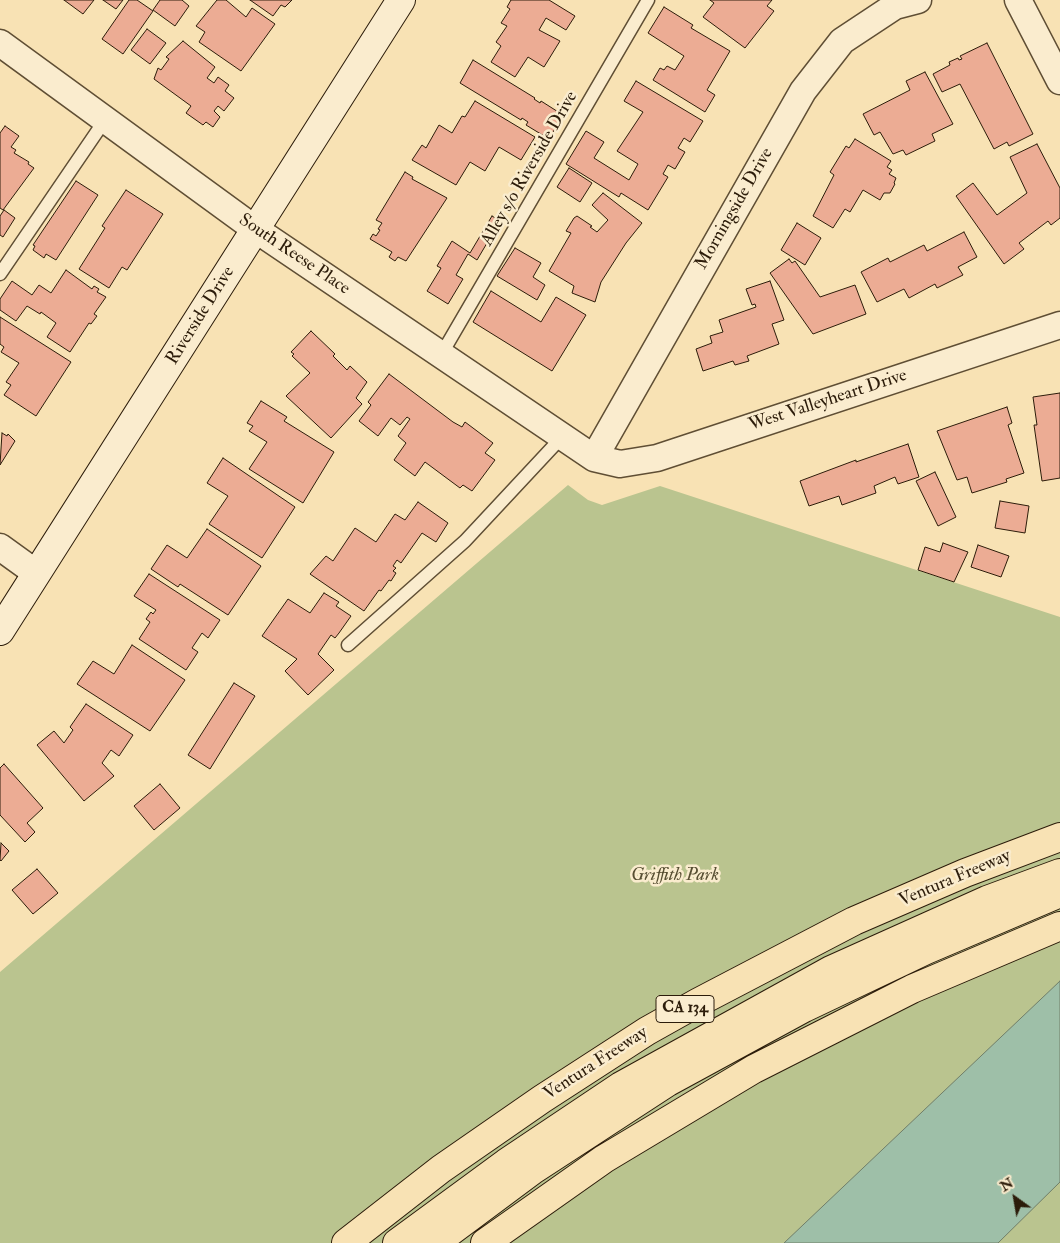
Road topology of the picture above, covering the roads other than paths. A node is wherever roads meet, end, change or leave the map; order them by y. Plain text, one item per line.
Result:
1 (402, 0) edge
2 (648, 0) edge
3 (918, 0) edge
4 (1018, 0) edge
5 (0, 43) edge
6 (1060, 81) edge
7 (105, 120) junction
8 (255, 229) junction
9 (0, 274) edge
10 (1060, 325) edge
11 (441, 355) junction
12 (562, 437) junction
13 (594, 458) junction
14 (0, 548) edge
15 (36, 573) junction
16 (0, 631) edge
17 (348, 646) dead end
18 (1060, 837) edge
19 (1060, 873) edge
20 (1060, 894) edge
21 (1060, 926) edge
22 (346, 1243) edge
23 (397, 1243) edge
24 (435, 1243) edge
25 (485, 1243) edge

1 - 8 main road, Riverside Drive
2 - 11 lane, Alley s/o Riverside Drive
3 - 13 street, Morningside Drive
4 - 6 street
5 - 7 street, South Reese Place
7 - 8 street, South Reese Place
7 - 9 lane
8 - 11 street, South Reese Place
8 - 15 main road, Riverside Drive
10 - 13 street, West Valleyheart Drive
11 - 12 street, South Reese Place
12 - 13 street, South Reese Place
12 - 17 lane
14 - 15 street
15 - 16 main road, Riverside Drive
18 - 22 highway, Ventura Freeway / CA 134
19 - 23 highway
20 - 24 highway
21 - 25 highway

